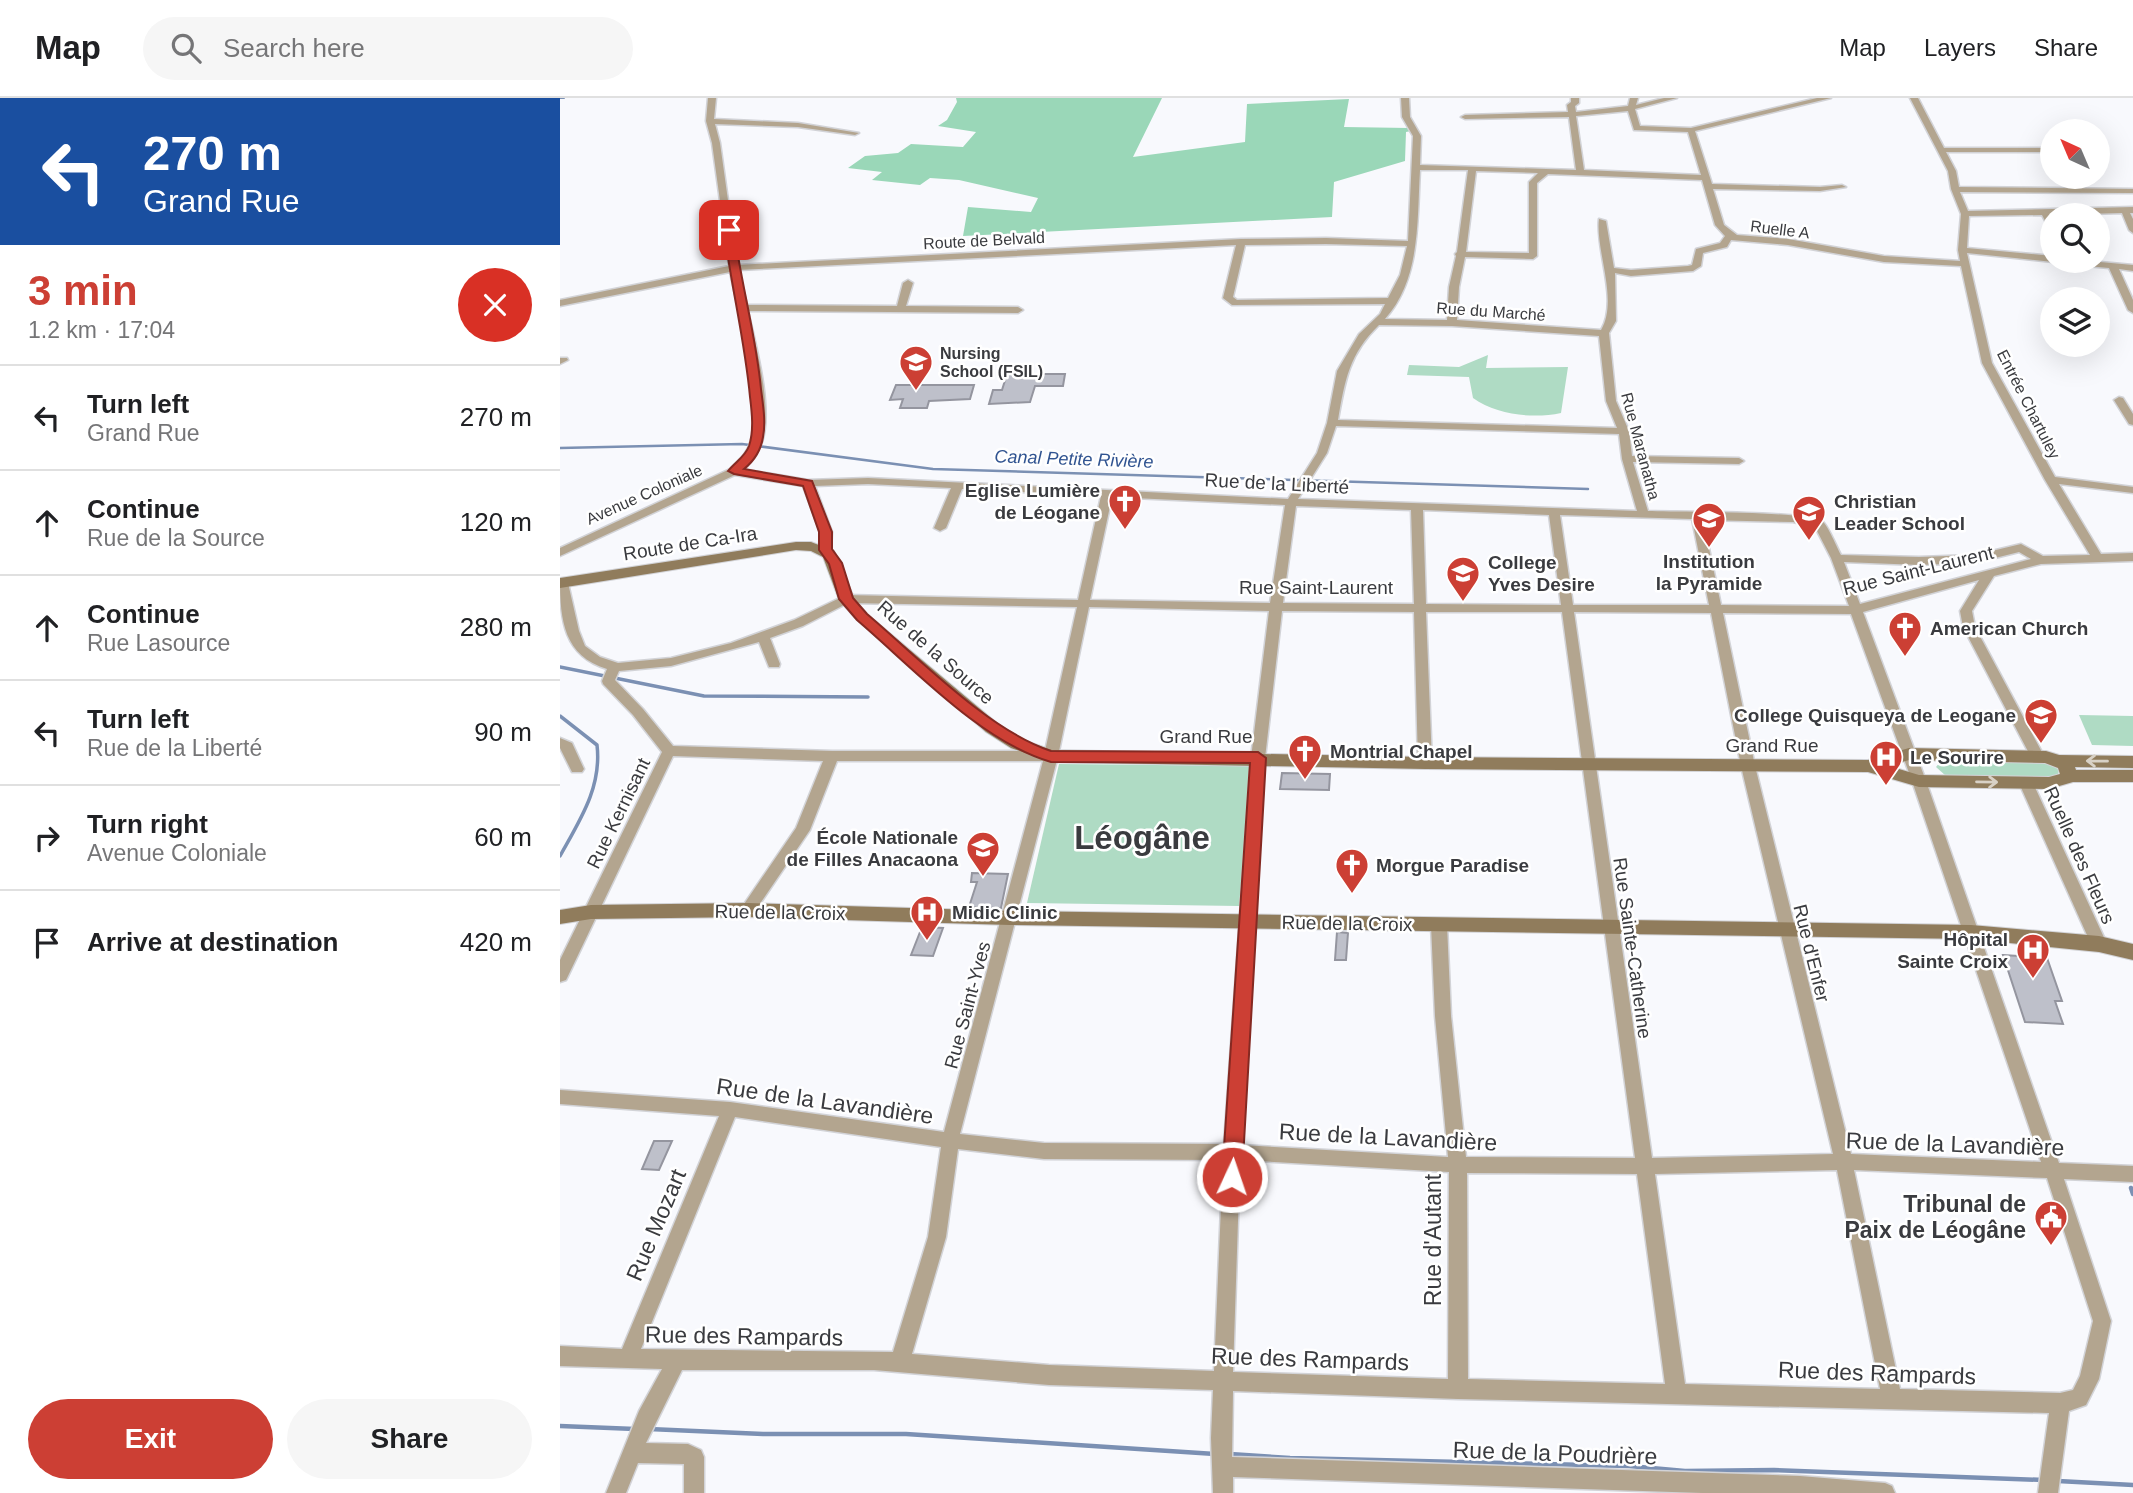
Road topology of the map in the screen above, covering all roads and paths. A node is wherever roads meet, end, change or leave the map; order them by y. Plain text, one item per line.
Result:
1 (712, 98) edge
2 (1405, 98) edge
3 (1575, 98) edge
4 (1634, 98) edge
5 (1673, 98) edge
6 (1827, 98) edge
7 (1914, 98) edge
8 (1631, 108) junction
9 (1572, 114) junction
10 (1465, 117) dead end
11 (710, 121) junction
12 (1690, 131) junction
13 (855, 133) dead end
14 (1942, 150) junction
15 (2040, 150) edge
16 (1415, 167) junction
17 (1472, 168) junction
18 (1545, 171) junction
19 (1580, 171) junction
20 (1707, 182) junction
21 (1842, 187) dead end
22 (1955, 189) junction
23 (2133, 191) edge
24 (2110, 210) edge
25 (2129, 210) edge
26 (2040, 212) edge
27 (1965, 214) junction
28 (1602, 221) dead end
29 (2133, 230) edge
30 (1736, 238) junction
31 (1241, 242) junction
32 (1412, 244) junction
33 (1962, 250) junction
34 (1459, 254) junction
35 (2040, 258) edge
36 (1966, 264) junction
37 (2110, 267) edge
38 (2113, 267) junction
39 (734, 268) junction
40 (2133, 268) edge
41 (1610, 271) junction
42 (908, 283) dead end
43 (1390, 301) junction
44 (560, 303) edge
45 (743, 308) junction
46 (901, 309) junction
47 (1018, 310) dead end
48 (2133, 310) edge
49 (1377, 321) junction
50 (1452, 323) junction
51 (1604, 333) junction
52 (2119, 400) dead end
53 (2133, 422) edge
54 (1332, 423) junction
55 (1624, 431) junction
56 (1627, 459) junction
57 (1739, 461) dead end
58 (734, 471) junction
59 (2051, 480) junction
60 (808, 483) junction
61 (958, 485) junction
62 (2133, 490) edge
63 (1107, 494) junction
64 (1291, 502) junction
65 (1417, 506) junction
66 (1554, 510) junction
67 (1643, 513) junction
68 (1697, 516) junction
69 (940, 528) dead end
70 (825, 550) junction
71 (560, 552) edge
72 (2097, 557) junction
73 (2133, 557) edge
74 (1836, 558) junction
75 (2041, 560) junction
76 (1990, 573) junction
77 (561, 583) edge
78 (846, 599) junction
79 (1082, 603) junction
80 (1420, 606) junction
81 (1276, 607) junction
82 (1716, 608) junction
83 (1566, 609) junction
84 (1854, 610) junction
85 (763, 636) junction
86 (774, 664) dead end
87 (612, 674) junction
88 (560, 743) edge
89 (669, 751) junction
90 (1909, 754) junction
91 (832, 756) junction
92 (2037, 756) junction
93 (1051, 757) junction
94 (1258, 758) junction
95 (2133, 762) edge
96 (1425, 763) junction
97 (1588, 763) junction
98 (1748, 766) junction
99 (1868, 766) junction
100 (577, 769) dead end
101 (2065, 769) junction
102 (2133, 776) edge
103 (1919, 781) junction
104 (2026, 783) junction
105 (748, 910) junction
106 (592, 912) junction
107 (560, 917) edge
108 (1010, 918) junction
109 (1248, 922) junction
110 (1439, 925) junction
111 (1611, 928) junction
112 (1786, 931) junction
113 (1971, 932) junction
114 (2099, 944) junction
115 (2133, 952) edge
116 (560, 976) edge
117 (560, 1097) edge
118 (730, 1109) junction
119 (950, 1141) junction
120 (1233, 1152) junction
121 (1844, 1162) junction
122 (1458, 1165) junction
123 (1644, 1166) junction
124 (2053, 1171) junction
125 (2133, 1174) edge
126 (560, 1356) edge
127 (627, 1359) junction
128 (677, 1360) junction
129 (901, 1361) junction
130 (1224, 1381) junction
131 (1458, 1389) junction
132 (1676, 1392) junction
133 (1892, 1398) junction
134 (2060, 1403) junction
135 (634, 1449) junction
136 (1223, 1466) junction
137 (2049, 1489) edge
138 (616, 1493) edge
139 (694, 1493) edge
140 (1223, 1493) edge
141 (1885, 1493) edge

1 - 11 street, Avenue Coloniale
2 - 16 street
3 - 9 street
4 - 8 street
5 - 8 street
6 - 12 street
7 - 14 street, Entrée Chartuley
8 - 9 street
8 - 12 street
9 - 10 street
9 - 19 street
11 - 13 street
11 - 39 street, Avenue Coloniale
12 - 20 street
14 - 15 street
14 - 22 street, Entrée Chartuley
16 - 17 street
16 - 32 street
17 - 18 street
17 - 34 street
18 - 19 street
18 - 34 street
19 - 20 street
20 - 21 street
20 - 30 street
22 - 23 street
22 - 27 street, Entrée Chartuley
24 - 25 street
25 - 29 street
26 - 27 street
27 - 33 street, Entrée Chartuley
28 - 41 street, Rue Maranatha
30 - 36 street, Ruelle A
30 - 41 street, Ruelle A
31 - 32 street, Route de Belvald
31 - 39 street, Route de Belvald
31 - 43 street
32 - 43 street
33 - 35 street
33 - 36 street, Entrée Chartuley
34 - 50 street
36 - 59 street, Entrée Chartuley
37 - 38 street
38 - 40 street
38 - 48 street
39 - 44 street, Route de Belvald
39 - 45 street, Avenue Coloniale
41 - 51 street, Rue Maranatha
42 - 46 street
43 - 49 street
45 - 46 street
45 - 58 street, Avenue Coloniale
46 - 47 street
49 - 50 street, Rue du Marché
49 - 54 street
50 - 51 street, Rue du Marché
51 - 55 street, Rue Maranatha
52 - 53 street
54 - 55 street
54 - 64 street
55 - 56 street, Rue Maranatha
56 - 57 street
56 - 67 street, Rue Maranatha
58 - 60 street, Rue de la Liberté
58 - 71 street, Avenue Coloniale
59 - 62 street
59 - 72 street, Entrée Chartuley
60 - 61 street, Rue de la Liberté
60 - 70 street
61 - 63 street, Rue de la Liberté
61 - 69 street
63 - 64 street, Rue de la Liberté
63 - 79 street, Rue Saint-Yves
64 - 65 street, Rue de la Liberté
64 - 81 street
65 - 66 street, Rue de la Liberté
65 - 80 street
66 - 67 street, Rue de la Liberté
66 - 83 street, Rue Sainte-Catherine
67 - 68 street, Rue de la Liberté
68 - 74 street, Rue de la Liberté
68 - 82 street, Rue d'Enfer
70 - 77 street, Route de Ca-Ira
70 - 78 street, Rue de la Source
72 - 73 street, Rue Saint-Laurent
72 - 75 street, Rue Saint-Laurent
74 - 75 street
74 - 84 street
75 - 76 street, Rue Saint-Laurent
76 - 84 street, Rue Saint-Laurent
76 - 92 street
77 - 87 street, Rue Saint-Laurent
78 - 79 street, Rue Saint-Laurent
78 - 85 street, Rue Saint-Laurent
78 - 93 street, Rue de la Source
79 - 81 street, Rue Saint-Laurent
79 - 93 street, Rue Saint-Yves
80 - 81 street, Rue Saint-Laurent
80 - 83 street, Rue Saint-Laurent
80 - 96 street
81 - 94 street
82 - 83 street, Rue Saint-Laurent
82 - 84 street, Rue Saint-Laurent
82 - 98 street, Rue d'Enfer
83 - 97 street, Rue Sainte-Catherine
84 - 90 street
85 - 86 street
85 - 87 street, Rue Saint-Laurent
87 - 89 street, Rue Kernisant
88 - 100 street
89 - 91 street, Grand Rue
89 - 106 street, Rue Kernisant
90 - 92 street, Grand Rue
90 - 99 street, Grand Rue
90 - 103 street
91 - 93 street, Grand Rue
91 - 105 street
92 - 101 street, Grand Rue
93 - 94 street, Grand Rue
93 - 108 street, Rue Saint-Yves
94 - 96 street, Grand Rue
94 - 109 street
95 -> 101 street, Grand Rue
96 - 97 street, Grand Rue
97 - 98 street, Grand Rue
97 - 111 street, Rue Sainte-Catherine
98 - 99 street, Grand Rue
98 - 112 street, Rue d'Enfer
99 - 103 street, Grand Rue
101 - 102 street, Grand Rue
101 - 104 street, Grand Rue
103 -> 104 street, Grand Rue
103 - 113 street
104 - 114 street, Ruelle des Fleurs
105 - 106 street, Rue de la Croix
105 - 108 street, Rue de la Croix
106 - 107 street, Rue de la Croix
106 - 116 street, Rue Kernisant
108 - 109 street, Rue de la Croix
108 - 119 street, Rue Saint-Yves
109 - 110 street, Rue de la Croix
109 - 120 street
110 - 111 street, Rue de la Croix
110 - 122 street, Rue d'Autant
111 - 112 street, Rue de la Croix
111 - 123 street, Rue Sainte-Catherine
112 - 113 street, Rue de la Croix
112 - 121 street, Rue d'Enfer
113 - 114 street, Rue de la Croix
113 - 124 street
114 - 115 street, Rue de la Croix
117 - 118 street, Rue de la Lavandière
118 - 119 street, Rue de la Lavandière
118 - 127 street, Rue Mozart
119 - 120 street, Rue de la Lavandière
119 - 129 street, Rue Saint-Yves
120 - 122 street, Rue de la Lavandière
120 - 130 street
121 - 123 street, Rue de la Lavandière
121 - 124 street, Rue de la Lavandière
121 - 133 street, Rue d'Enfer
122 - 123 street, Rue de la Lavandière
122 - 131 street, Rue d'Autant
123 - 132 street, Rue Sainte-Catherine
124 - 125 street, Rue de la Lavandière
124 - 134 street
126 - 127 street, Rue des Rampards
127 - 128 street, Rue des Rampards
128 - 129 street, Rue des Rampards
128 - 135 street
129 - 130 street, Rue des Rampards
130 - 131 street, Rue des Rampards
130 - 136 street
131 - 132 street, Rue des Rampards
132 - 133 street, Rue des Rampards
133 - 134 street, Rue des Rampards
134 - 137 street
135 - 138 street
135 - 139 street
136 - 140 street
136 - 141 street, Rue de la Poudrière

